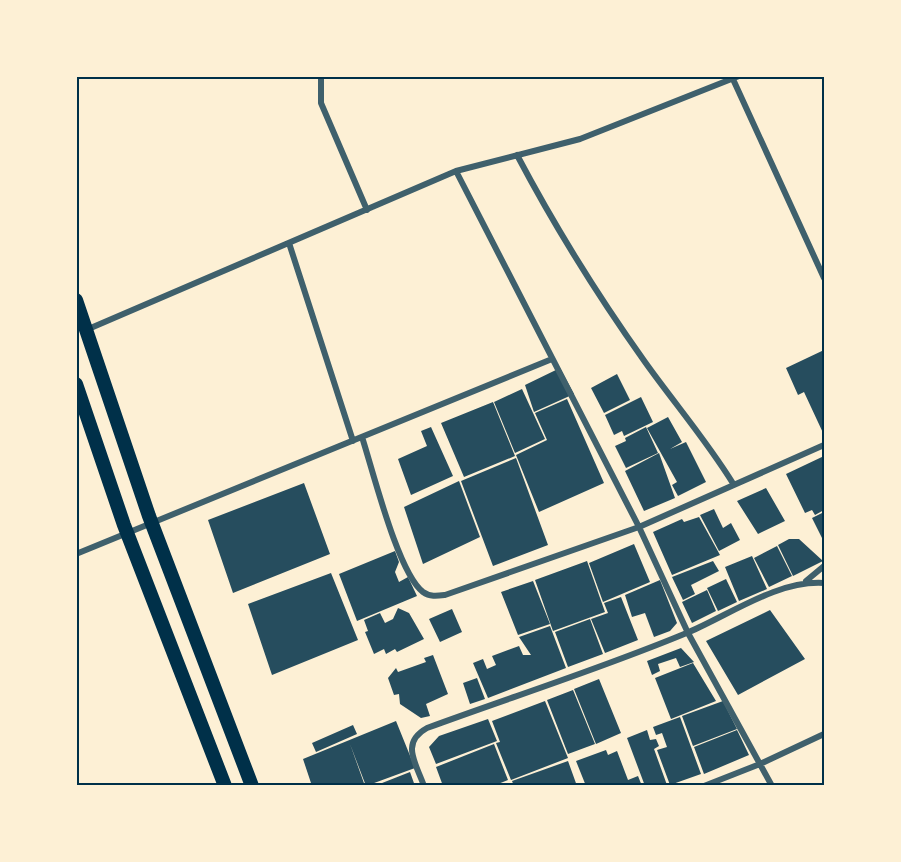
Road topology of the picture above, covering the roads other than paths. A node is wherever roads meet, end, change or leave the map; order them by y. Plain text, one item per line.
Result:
1 (321, 76) edge
2 (734, 77) edge
3 (517, 155) junction
4 (456, 171) junction
5 (367, 210) junction
6 (289, 243) junction
7 (825, 278) edge
8 (76, 300) edge
9 (87, 330) junction
10 (552, 359) junction
11 (76, 384) edge
12 (362, 437) junction
13 (353, 441) junction
14 (825, 445) edge
15 (734, 485) junction
16 (152, 524) junction
17 (639, 527) junction
18 (128, 534) junction
19 (76, 554) edge
20 (825, 566) edge
21 (806, 582) junction
22 (825, 583) edge
23 (688, 633) junction
24 (825, 734) edge
25 (760, 764) junction
26 (222, 785) edge
27 (252, 786) edge
28 (424, 786) edge
29 (704, 786) edge
30 (772, 786) edge

1 - 5 street
2 - 3 street
2 - 7 street
3 - 4 street
3 - 15 street
4 - 5 street
4 - 10 street
5 - 6 street
6 - 9 street
6 - 13 street
8 - 9 main road
9 - 16 main road
10 - 12 street
10 - 17 street
11 - 18 main road
12 - 13 street
12 - 17 street
13 - 16 street
14 - 15 street
15 - 17 street
16 - 18 street
16 - 27 main road
17 - 23 street
18 - 19 street
18 - 26 main road
20 - 21 street
21 - 22 street
21 - 23 street
23 - 25 street
23 - 28 street
24 - 25 street
25 - 29 street
25 - 30 street

